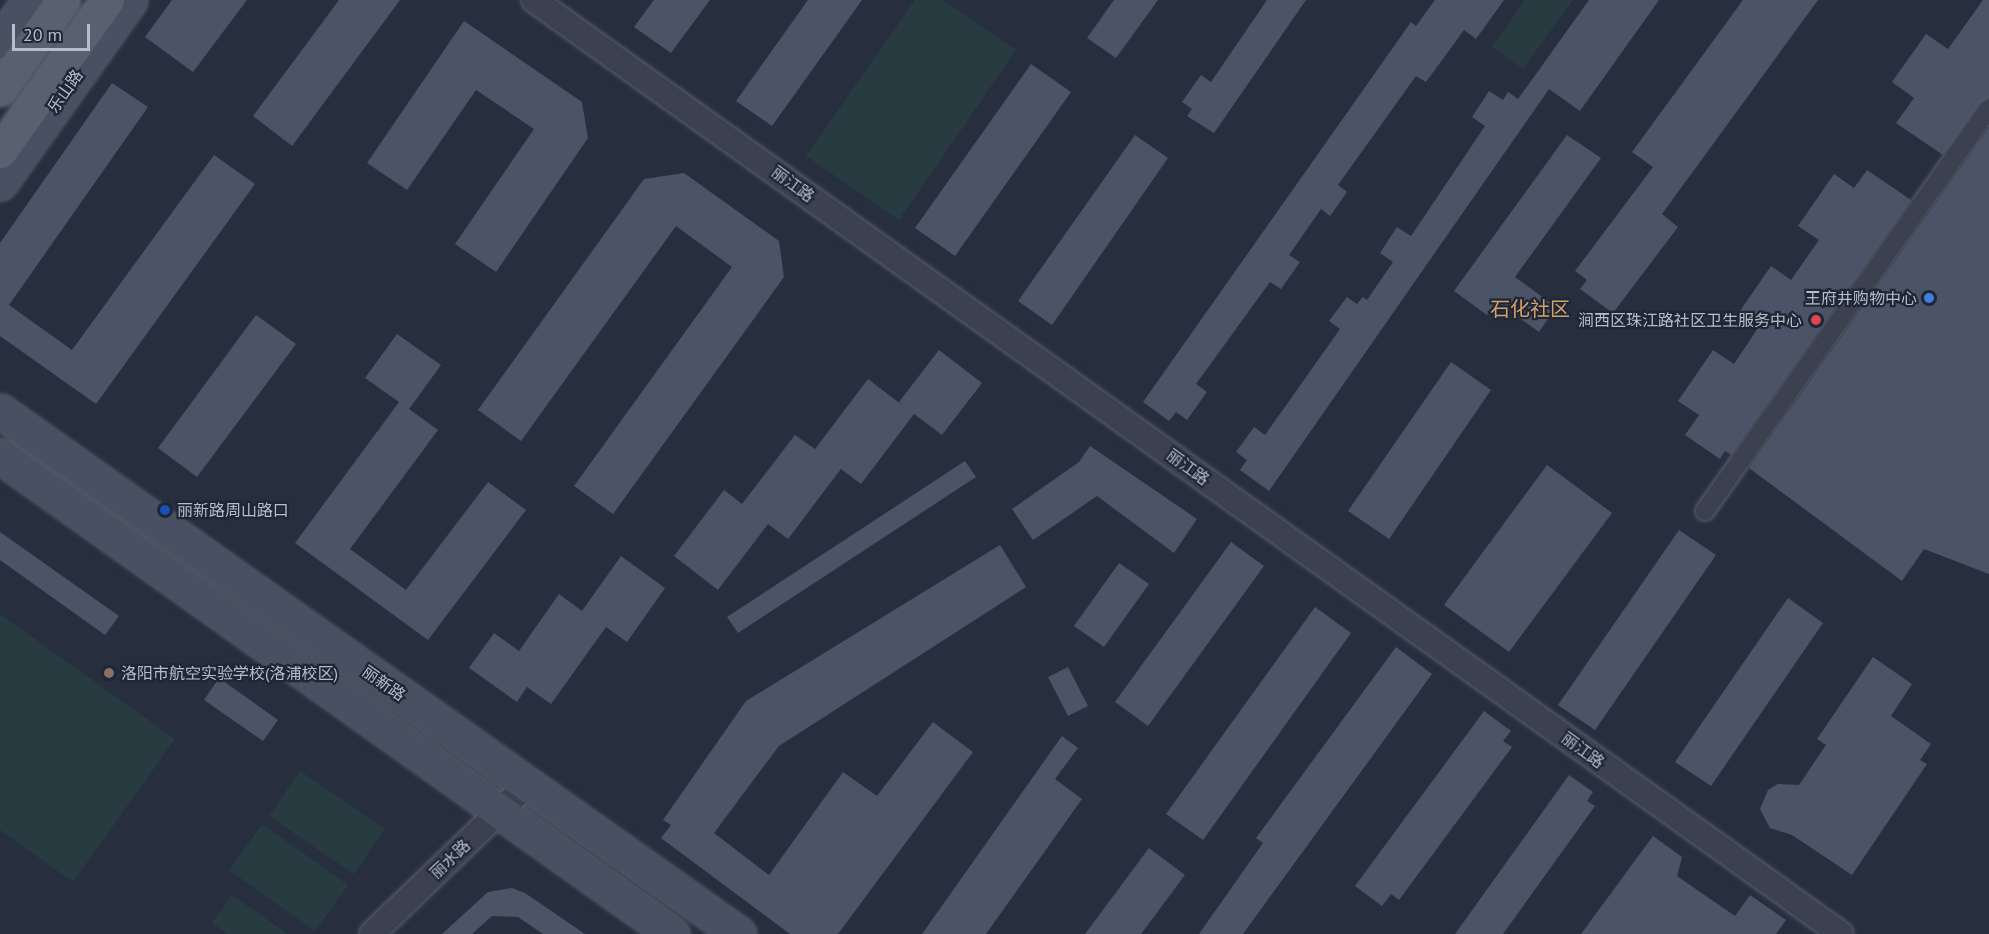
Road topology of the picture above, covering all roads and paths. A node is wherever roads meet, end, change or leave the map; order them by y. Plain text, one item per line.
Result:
1 (30, 0) edge
2 (63, 0) edge
3 (72, 0) edge
4 (95, 0) edge
5 (107, 0) edge
6 (130, 0) edge
7 (534, 0) edge
8 (0, 41) edge
9 (0, 89) edge
10 (0, 100) edge
11 (1989, 109) edge
12 (0, 132) edge
13 (0, 151) edge
14 (0, 183) edge
15 (0, 411) edge
16 (0, 456) edge
17 (1705, 511) dead end
18 (528, 784) junction
19 (499, 811) junction
20 (372, 934) edge
21 (672, 934) edge
22 (739, 934) edge
23 (1841, 934) edge

1 - 8 main road
2 - 9 main road
3 - 10 main road
4 - 12 main road, 乐山路
5 - 13 main road
6 - 14 main road, 乐山路
7 - 23 street, 丽江路
11 - 17 street
15 - 18 main road, 丽新路
16 - 19 main road
18 - 19 street, 丽水路
18 - 22 main road, 丽新路
19 - 20 street, 丽水路
19 - 21 main road

